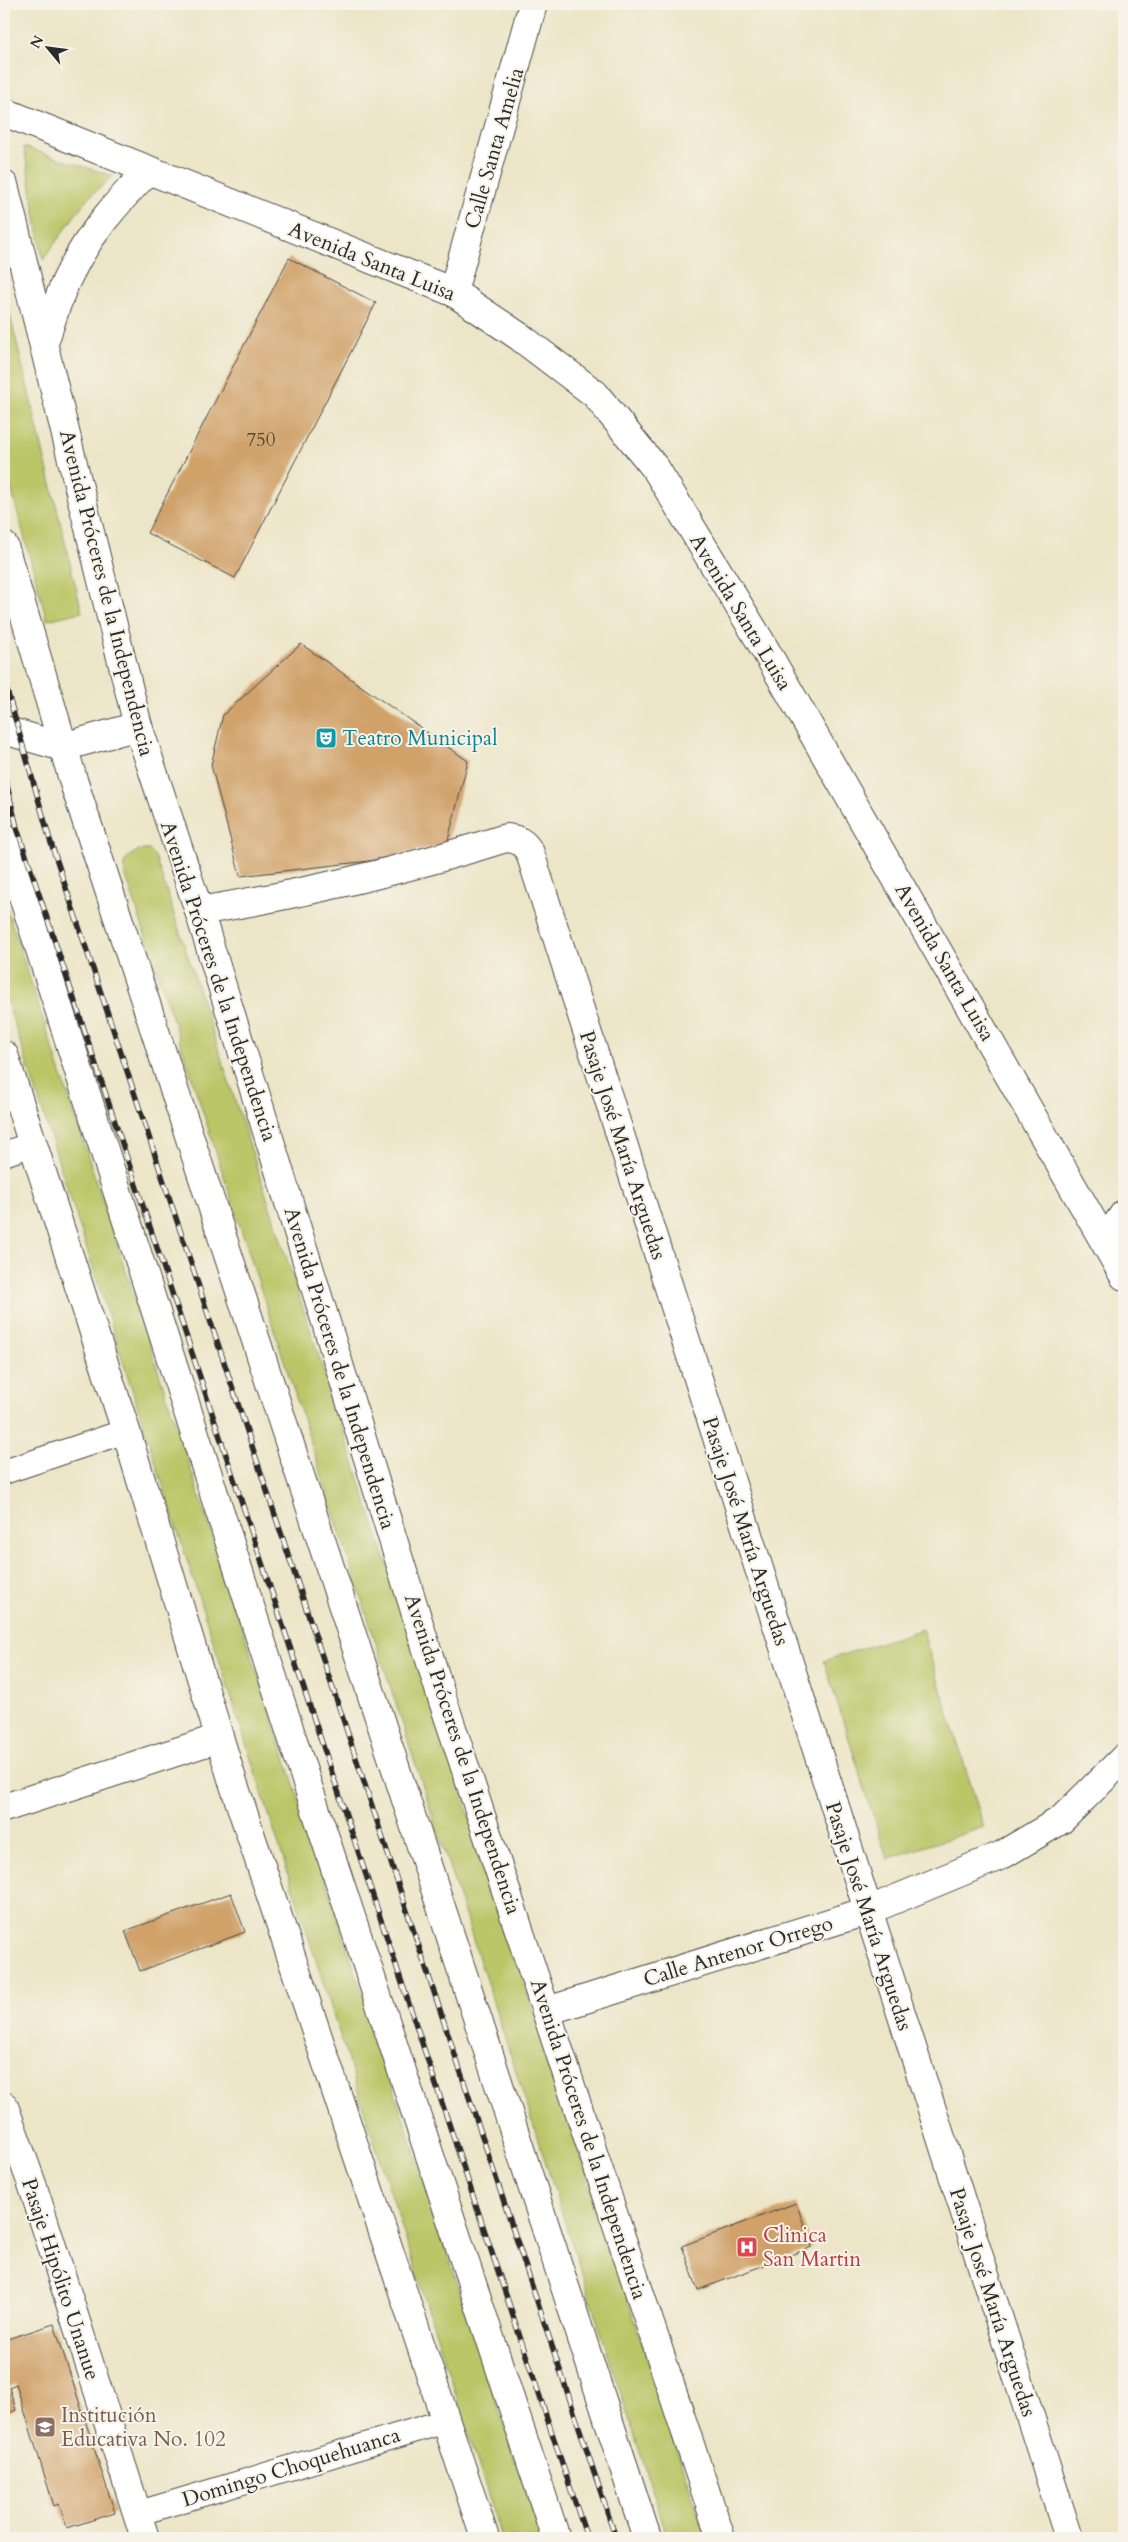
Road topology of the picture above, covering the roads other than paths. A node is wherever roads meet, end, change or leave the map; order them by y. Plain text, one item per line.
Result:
1 (533, 4) edge
2 (4, 112) edge
3 (148, 171) junction
4 (4, 184) edge
5 (453, 292) junction
6 (44, 343) junction
7 (4, 546) edge
8 (138, 726) junction
9 (4, 730) edge
10 (63, 747) junction
11 (4, 837) edge
12 (199, 911) junction
13 (4, 1056) edge
14 (4, 1083) edge
15 (20, 1105) junction
16 (32, 1144) junction
17 (4, 1154) edge
18 (1124, 1214) edge
19 (1105, 1241) junction
20 (1124, 1276) edge
21 (126, 1431) junction
22 (4, 1472) edge
23 (219, 1738) junction
24 (1124, 1758) edge
25 (4, 1808) edge
26 (867, 1911) junction
27 (547, 2011) junction
28 (4, 2106) edge
29 (446, 2421) junction
30 (140, 2526) edge
31 (485, 2538) edge
32 (556, 2538) edge
33 (647, 2538) edge
34 (722, 2538) edge
35 (1069, 2538) edge

1 - 5 main road, Calle Santa Amelia
2 - 3 main road, Avenida Santa Luisa
3 - 5 main road, Avenida Santa Luisa
3 - 6 main road
4 - 6 main road, Avenida Próceres de la Independencia
5 - 19 main road, Avenida Santa Luisa
6 - 8 main road, Avenida Próceres de la Independencia
7 - 10 main road
8 - 10 main road
8 - 12 main road, Avenida Próceres de la Independencia
9 - 10 main road
10 - 33 main road
11 - 32 main road
12 - 26 main road, Pasaje José María Arguedas
12 - 27 main road, Avenida Próceres de la Independencia
13 - 15 main road
14 - 15 main road
15 - 16 main road
16 - 17 street
16 - 21 main road
18 - 19 main road
19 - 20 main road, Avenida Santa Luisa
21 - 22 street
21 - 23 main road
23 - 25 main road
23 - 29 main road
24 - 26 main road, Calle Antenor Orrego
26 - 27 main road, Calle Antenor Orrego
26 - 35 main road, Pasaje José María Arguedas
27 - 34 main road, Avenida Próceres de la Independencia
28 - 30 main road, Pasaje Hipólito Unanue
29 - 30 street, Domingo Choquehuanca
29 - 31 main road

